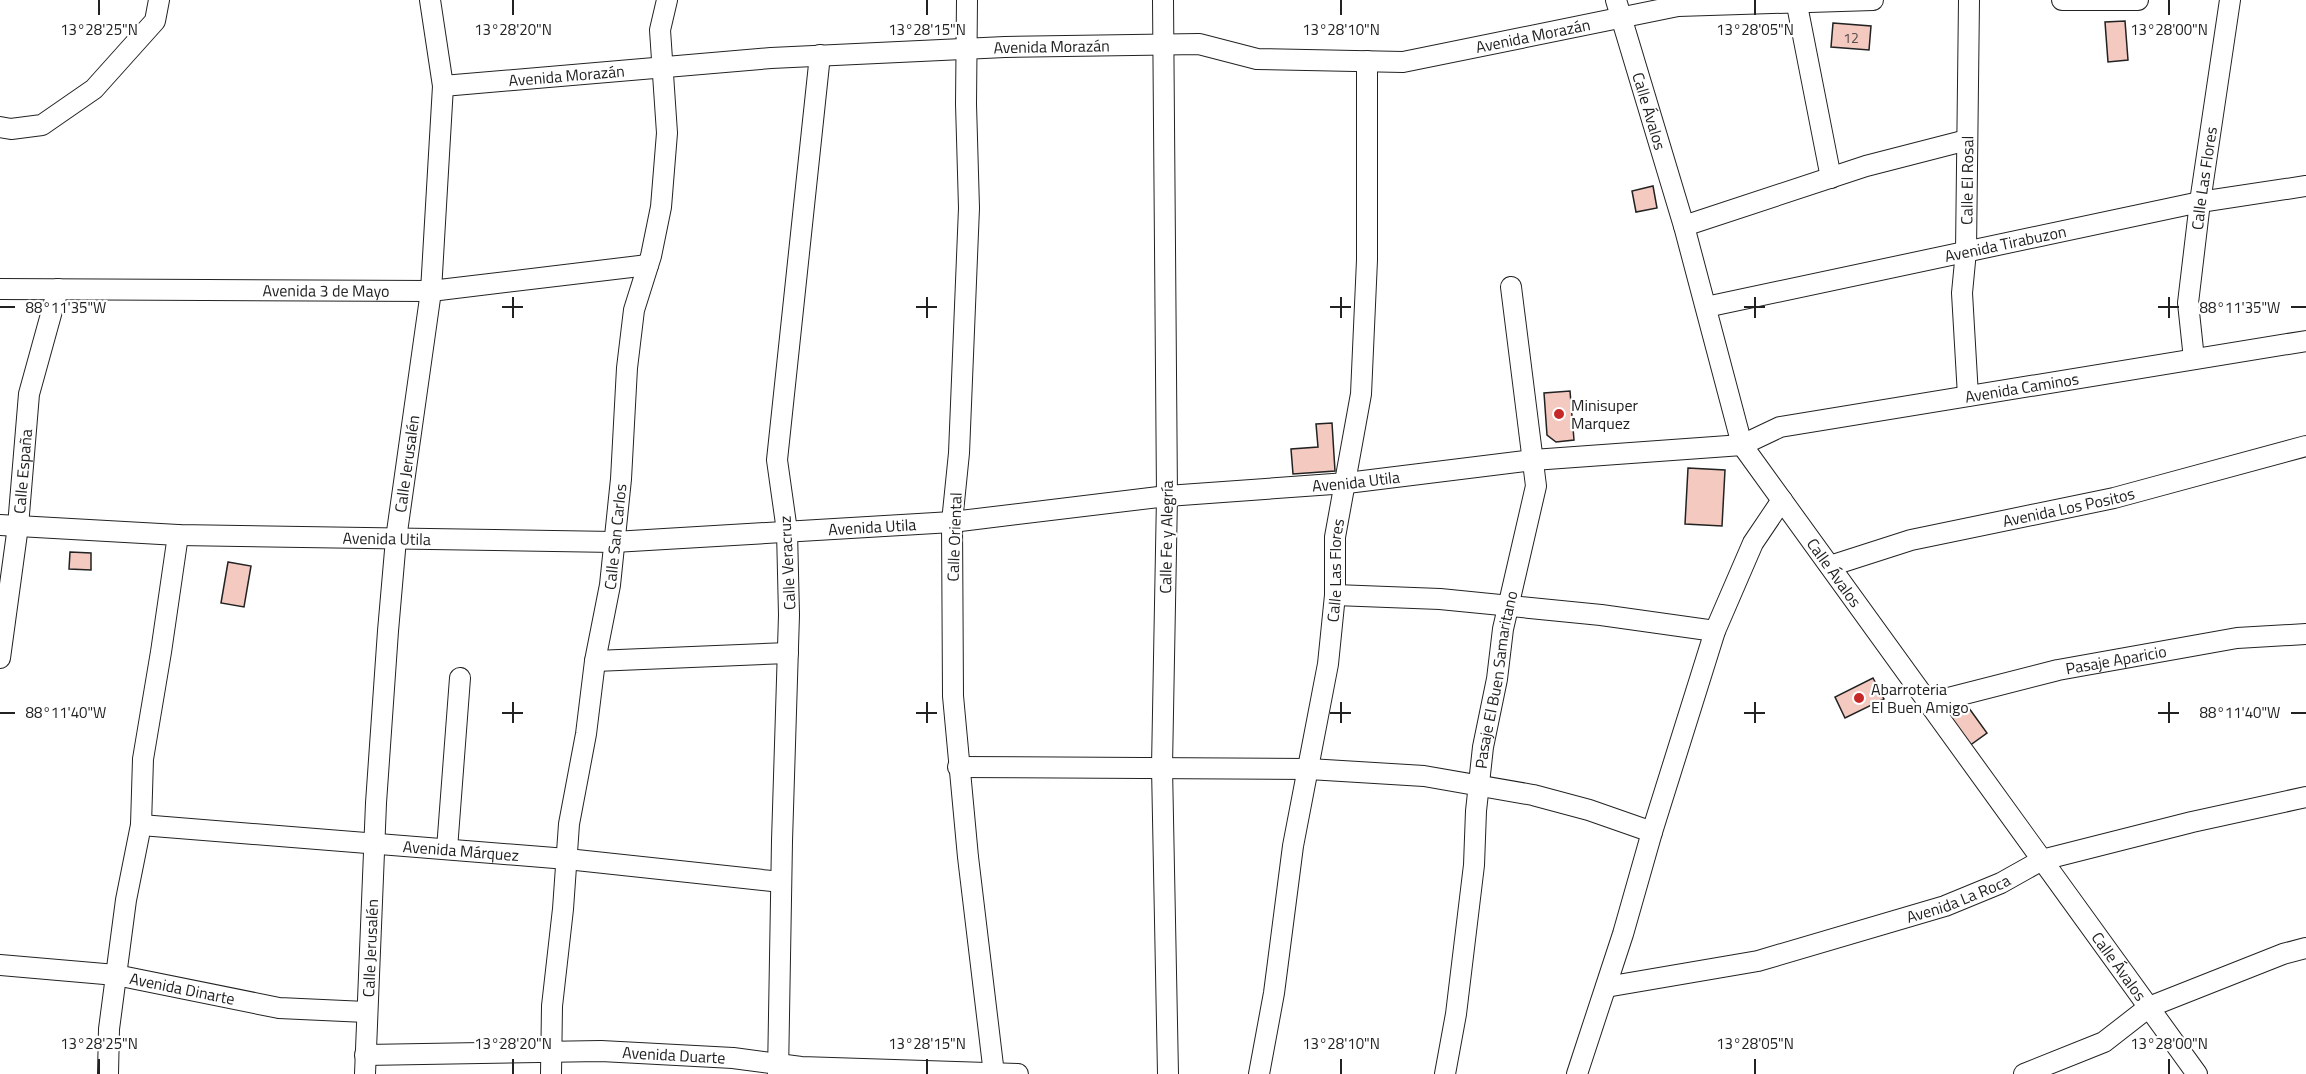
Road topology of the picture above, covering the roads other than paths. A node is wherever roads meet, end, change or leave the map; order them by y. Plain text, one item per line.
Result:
1 (159, 0) edge
2 (430, 0) edge
3 (667, 0) edge
4 (967, 0) edge
5 (1163, 0) edge
6 (1873, 0) edge
7 (1969, 0) edge
8 (2062, 0) edge
9 (2138, 0) edge
10 (2230, 0) edge
11 (1796, 1) edge
12 (1618, 9) edge
13 (1163, 44) junction
14 (966, 48) junction
15 (820, 55) junction
16 (1367, 61) junction
17 (662, 67) junction
18 (443, 86) junction
19 (0, 127) edge
20 (1967, 140) junction
21 (1831, 178) junction
22 (2306, 186) edge
23 (2200, 202) junction
24 (1684, 226) junction
25 (1966, 251) junction
26 (648, 265) junction
27 (1510, 287) dead end
28 (0, 289) edge
29 (58, 289) junction
30 (431, 291) junction
31 (1706, 307) junction
32 (2306, 341) edge
33 (2194, 359) junction
34 (1968, 396) junction
35 (1742, 445) junction
36 (2306, 446) edge
37 (1533, 460) junction
38 (1347, 483) junction
39 (1167, 496) junction
40 (1782, 500) junction
41 (952, 522) junction
42 (9, 526) edge
43 (787, 531) junction
44 (178, 535) junction
45 (396, 539) junction
46 (614, 542) junction
47 (1830, 566) junction
48 (1335, 595) junction
49 (1508, 606) junction
50 (1715, 632) junction
51 (2306, 634) edge
52 (788, 653) junction
53 (0, 658) edge
54 (595, 661) junction
55 (460, 678) dead end
56 (1929, 703) junction
57 (958, 767) junction
58 (1162, 767) junction
59 (1309, 769) junction
60 (1479, 787) junction
61 (2306, 797) edge
62 (141, 825) junction
63 (1652, 832) junction
64 (374, 843) junction
65 (447, 849) junction
66 (567, 859) junction
67 (2042, 860) junction
68 (781, 882) junction
69 (2306, 948) edge
70 (0, 965) edge
71 (116, 975) junction
72 (1606, 987) junction
73 (2149, 1007) junction
74 (366, 1012) junction
75 (551, 1052) junction
76 (365, 1065) edge
77 (778, 1069) edge
78 (994, 1073) edge
79 (108, 1074) edge
80 (551, 1074) edge
81 (1018, 1074) edge
82 (1168, 1074) edge
83 (1259, 1074) edge
84 (1445, 1074) edge
85 (1577, 1074) edge
86 (2024, 1074) edge
87 (2197, 1074) edge

1 - 19 street
2 - 18 street, Calle Jerusalén
3 - 17 street, Calle San Carlos
4 - 14 street, Calle Oriental
5 - 13 street, Calle Fe y Alegría
6 - 11 street, Avenida Morazán
7 - 20 street, Calle El Rosal
8 - 9 street
10 - 23 street, Calle Las Flores
11 - 12 street, Avenida Morazán
11 - 21 street
12 - 16 street, Avenida Morazán
12 - 24 street, Calle Ávalos
13 - 14 street, Avenida Morazán
13 - 16 street, Avenida Morazán
13 - 39 street, Calle Fe y Alegría
14 - 15 street, Avenida Morazán
14 - 41 street, Calle Oriental
15 - 17 street, Avenida Morazán
15 - 43 street, Calle Veracruz
16 - 38 street, Calle Las Flores
17 - 18 street, Avenida Morazán
17 - 26 street, Calle San Carlos
18 - 30 street, Calle Jerusalén
20 - 21 street
20 - 25 street, Calle El Rosal
21 - 24 street
22 - 23 street, Avenida Tirabuzon
23 - 25 street, Avenida Tirabuzon
23 - 33 street, Calle Las Flores
24 - 31 street, Calle Ávalos
25 - 31 street, Avenida Tirabuzon
25 - 34 street, Calle El Rosal
26 - 30 street, Avenida 3 de Mayo
26 - 46 street, Calle San Carlos
27 - 37 street, Pasaje El Buen Samaritano
28 - 29 street, Avenida 3 de Mayo
29 - 30 street, Avenida 3 de Mayo
29 - 42 street, Calle España
30 - 45 street, Calle Jerusalén
31 - 35 street, Calle Ávalos
32 - 33 street, Avenida Caminos
33 - 34 street, Avenida Caminos
34 - 35 street, Avenida Caminos
35 - 37 street, Avenida Utila
35 - 40 street, Calle Ávalos
36 - 47 street, Avenida Los Positos
37 - 38 street, Avenida Utila
37 - 49 street, Pasaje El Buen Samaritano
38 - 39 street, Avenida Utila
38 - 48 street, Calle Las Flores
39 - 41 street, Avenida Utila
39 - 58 street, Calle Fe y Alegría
40 - 47 street, Calle Ávalos
40 - 50 street
41 - 43 street, Avenida Utila
41 - 57 street, Calle Oriental
42 - 44 street, Avenida Utila
42 - 53 street, Calle España
43 - 46 street, Avenida Utila
43 - 52 street, Calle Veracruz
44 - 45 street, Avenida Utila
44 - 62 street
45 - 46 street, Avenida Utila
45 - 64 street, Calle Jerusalén
46 - 54 street, Calle San Carlos
47 - 56 street, Calle Ávalos
48 - 49 street
48 - 59 street, Calle Las Flores
49 - 50 street
49 - 60 street, Pasaje El Buen Samaritano
50 - 63 street
51 - 56 street, Pasaje Aparicio
52 - 54 street
52 - 68 street, Calle Veracruz
54 - 66 street, Calle San Carlos
55 - 65 street
56 - 67 street, Calle Ávalos
57 - 58 street
57 - 78 street, Calle Oriental
58 - 59 street
58 - 82 street, Calle Fe y Alegría
59 - 60 street
59 - 83 street, Calle Las Flores
60 - 63 street
60 - 84 street, Pasaje El Buen Samaritano
61 - 67 street, Avenida La Roca
62 - 64 street, Avenida Márquez
62 - 71 street
63 - 72 street
64 - 65 street, Avenida Márquez
64 - 74 street, Calle Jerusalén
65 - 66 street, Avenida Márquez
66 - 68 street, Avenida Márquez
66 - 75 street, Calle San Carlos
67 - 72 street, Avenida La Roca
67 - 73 street, Calle Ávalos
68 - 77 street, Calle Veracruz
69 - 73 street
70 - 71 street, Avenida Dinarte
71 - 74 street, Avenida Dinarte
71 - 79 street
72 - 85 street
73 - 86 street
73 - 87 street, Calle Ávalos
74 - 76 street, Calle Jerusalén
75 - 76 street, Avenida Duarte
75 - 77 street, Avenida Duarte
75 - 80 street, Calle San Carlos
77 - 78 street, Avenida Duarte
78 - 81 street, Avenida Duarte

